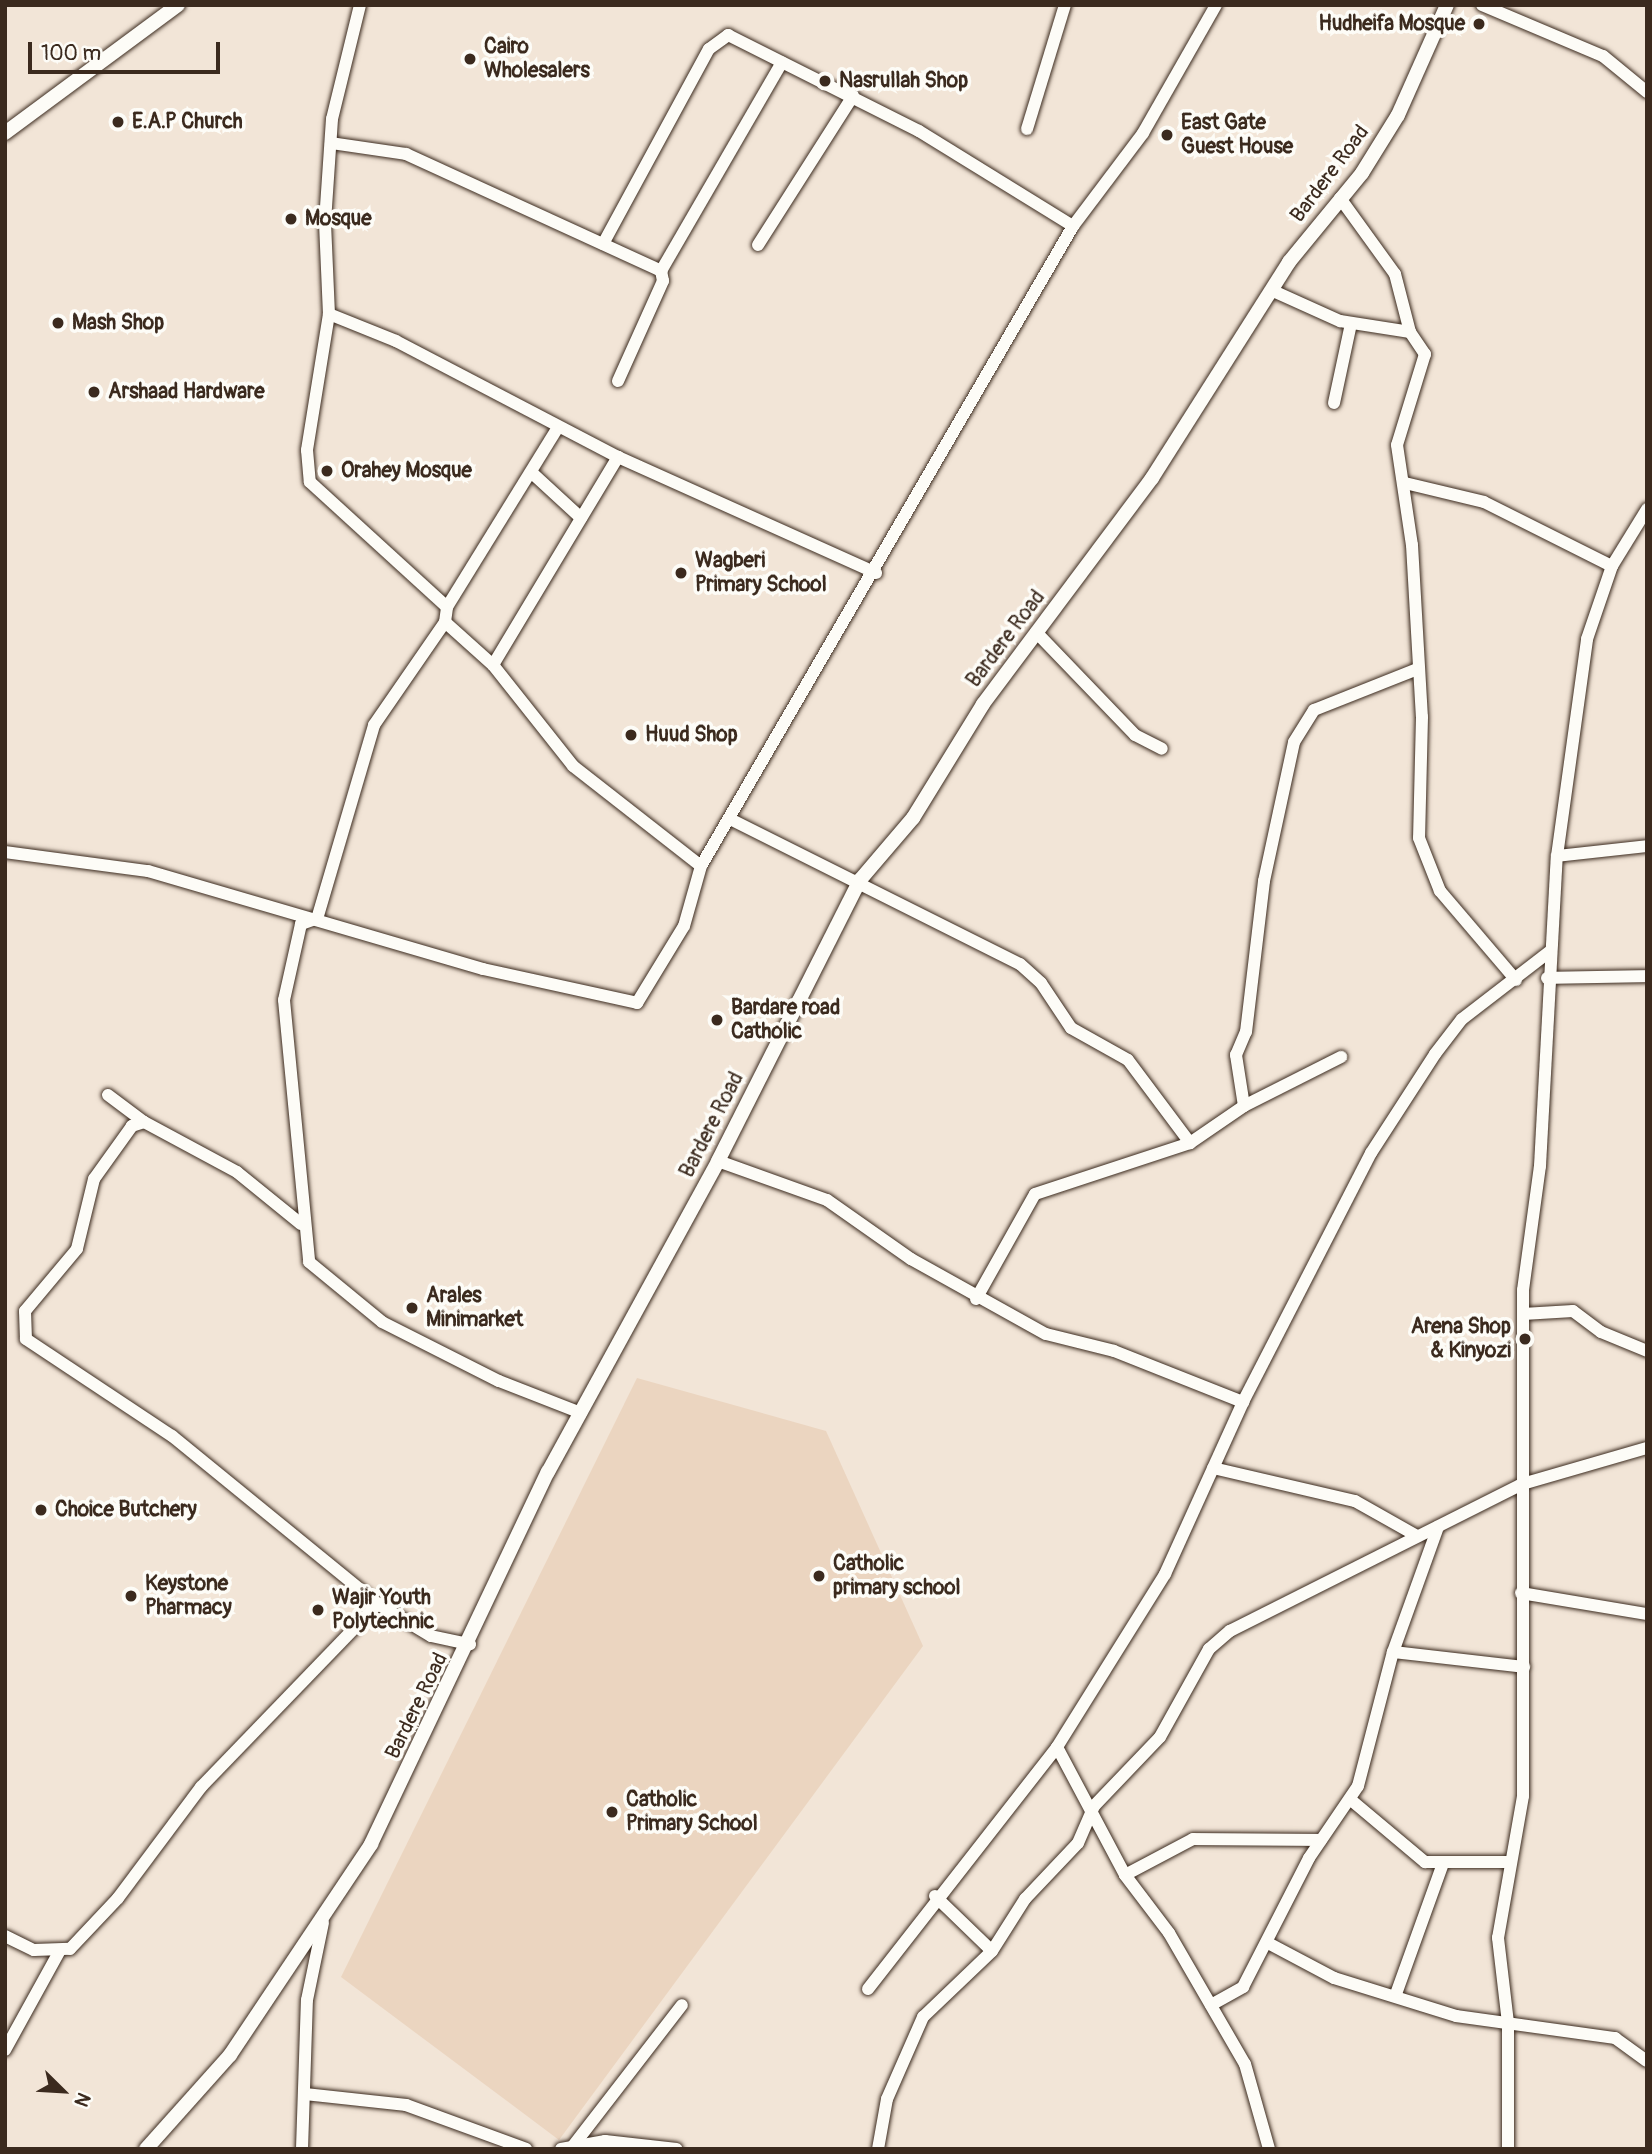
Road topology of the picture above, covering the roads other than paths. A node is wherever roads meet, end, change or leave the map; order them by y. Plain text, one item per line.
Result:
1 (178, 5) edge
2 (360, 5) edge
3 (1065, 5) edge
4 (1216, 5) edge
5 (1447, 5) edge
6 (1482, 5) edge
7 (782, 62) junction
8 (1647, 92) edge
9 (853, 96) junction
10 (1027, 129) dead end
11 (5, 133) edge
12 (331, 143) junction
13 (1340, 198) junction
14 (1073, 226) junction
15 (603, 244) junction
16 (758, 245) dead end
17 (661, 271) junction
18 (1270, 290) junction
19 (329, 314) junction
20 (1351, 324) junction
21 (1410, 332) junction
22 (618, 381) dead end
23 (1334, 403) dead end
24 (558, 427) junction
25 (618, 457) junction
26 (531, 472) junction
27 (1405, 483) junction
28 (1647, 509) edge
29 (581, 519) junction
30 (1612, 566) junction
31 (876, 573) junction
32 (447, 607) junction
33 (445, 622) junction
34 (1036, 632) junction
35 (493, 665) junction
36 (1415, 670) junction
37 (1163, 749) dead end
38 (732, 820) junction
39 (1647, 846) edge
40 (5, 852) edge
41 (1557, 856) junction
42 (701, 866) junction
43 (860, 880) junction
44 (317, 919) junction
45 (1549, 952) junction
46 (1647, 976) edge
47 (1547, 978) junction
48 (1516, 980) junction
49 (1341, 1057) dead end
50 (108, 1095) dead end
51 (1244, 1106) junction
52 (144, 1122) junction
53 (1190, 1143) junction
54 (718, 1161) junction
55 (301, 1224) junction
56 (976, 1299) junction
57 (1523, 1314) junction
58 (1647, 1351) edge
59 (1243, 1402) junction
60 (581, 1413) junction
61 (1647, 1448) edge
62 (1213, 1468) junction
63 (1522, 1484) junction
64 (1438, 1527) junction
65 (1417, 1536) junction
66 (1521, 1592) junction
67 (378, 1604) junction
68 (1647, 1614) edge
69 (470, 1644) junction
70 (1393, 1652) junction
71 (1524, 1667) junction
72 (1057, 1747) junction
73 (1351, 1800) junction
74 (1094, 1806) junction
75 (1321, 1840) junction
76 (1510, 1862) junction
77 (1441, 1866) junction
78 (1125, 1875) junction
79 (935, 1895) junction
80 (323, 1923) junction
81 (5, 1936) edge
82 (1268, 1943) junction
83 (992, 1951) junction
84 (59, 1952) junction
85 (868, 1989) dead end
86 (1396, 1994) junction
87 (682, 2005) dead end
88 (1211, 2006) junction
89 (1508, 2023) junction
90 (5, 2050) edge
91 (1647, 2061) edge
92 (305, 2094) junction
93 (565, 2148) edge
94 (146, 2149) edge
95 (302, 2149) edge
96 (526, 2149) edge
97 (677, 2149) edge
98 (878, 2149) edge
99 (1269, 2149) edge
100 (1508, 2149) edge

1 - 11 street
2 - 12 street
3 - 10 street
4 - 14 street
5 - 13 street, Bardere Road
6 - 8 street
7 - 9 street
7 - 15 street
7 - 17 street
9 - 14 street
9 - 16 street
12 - 15 street
12 - 19 street
13 - 18 street, Bardere Road
13 - 21 street
14 - 31 street
15 - 17 street
17 - 22 street
18 - 20 street
18 - 34 street, Bardere Road
19 - 24 street
19 - 32 street
20 - 21 street
20 - 23 street
21 - 27 street
24 - 25 street
24 - 26 street
25 - 29 street
25 - 31 street
26 - 29 street
26 - 32 street
27 - 30 street
27 - 36 street
28 - 30 street
29 - 35 street
30 - 41 street
31 - 38 street
32 - 33 street
33 - 35 street
33 - 44 street
34 - 37 street
34 - 43 street, Bardere Road
35 - 42 street
36 - 48 street
36 - 51 street
38 - 42 street
38 - 43 street
39 - 41 street
40 - 44 street
41 - 45 street
42 - 44 street
43 - 53 street
43 - 54 street, Bardere Road
44 - 55 street
45 - 47 street
45 - 48 street
46 - 47 street
47 - 57 street
48 - 59 street
49 - 51 street
50 - 52 street
51 - 53 street
52 - 55 street
52 - 67 street
53 - 56 street
54 - 56 street
54 - 60 street, Bardere Road
55 - 60 street
56 - 59 street
57 - 58 street
57 - 63 street
59 - 62 street
60 - 69 street, Bardere Road
61 - 63 street
62 - 65 street
62 - 72 street
63 - 64 street
63 - 66 street
64 - 65 street
64 - 70 street
65 - 74 street
66 - 68 street
66 - 71 street
67 - 69 street
67 - 84 street
69 - 80 street, Bardere Road
70 - 71 street
70 - 73 street
71 - 76 street
72 - 74 street
72 - 79 street
73 - 75 street
73 - 77 street
74 - 78 street
74 - 83 street
75 - 78 street
75 - 82 street
76 - 77 street
76 - 89 street
77 - 86 street
78 - 88 street
79 - 83 street
79 - 85 street
80 - 92 street
80 - 94 street, Bardere Road
81 - 84 street
82 - 86 street
82 - 88 street
83 - 98 street
84 - 90 street
86 - 89 street
87 - 93 street
88 - 99 street
89 - 91 street
89 - 100 street
92 - 95 street
92 - 96 street
93 - 97 street

